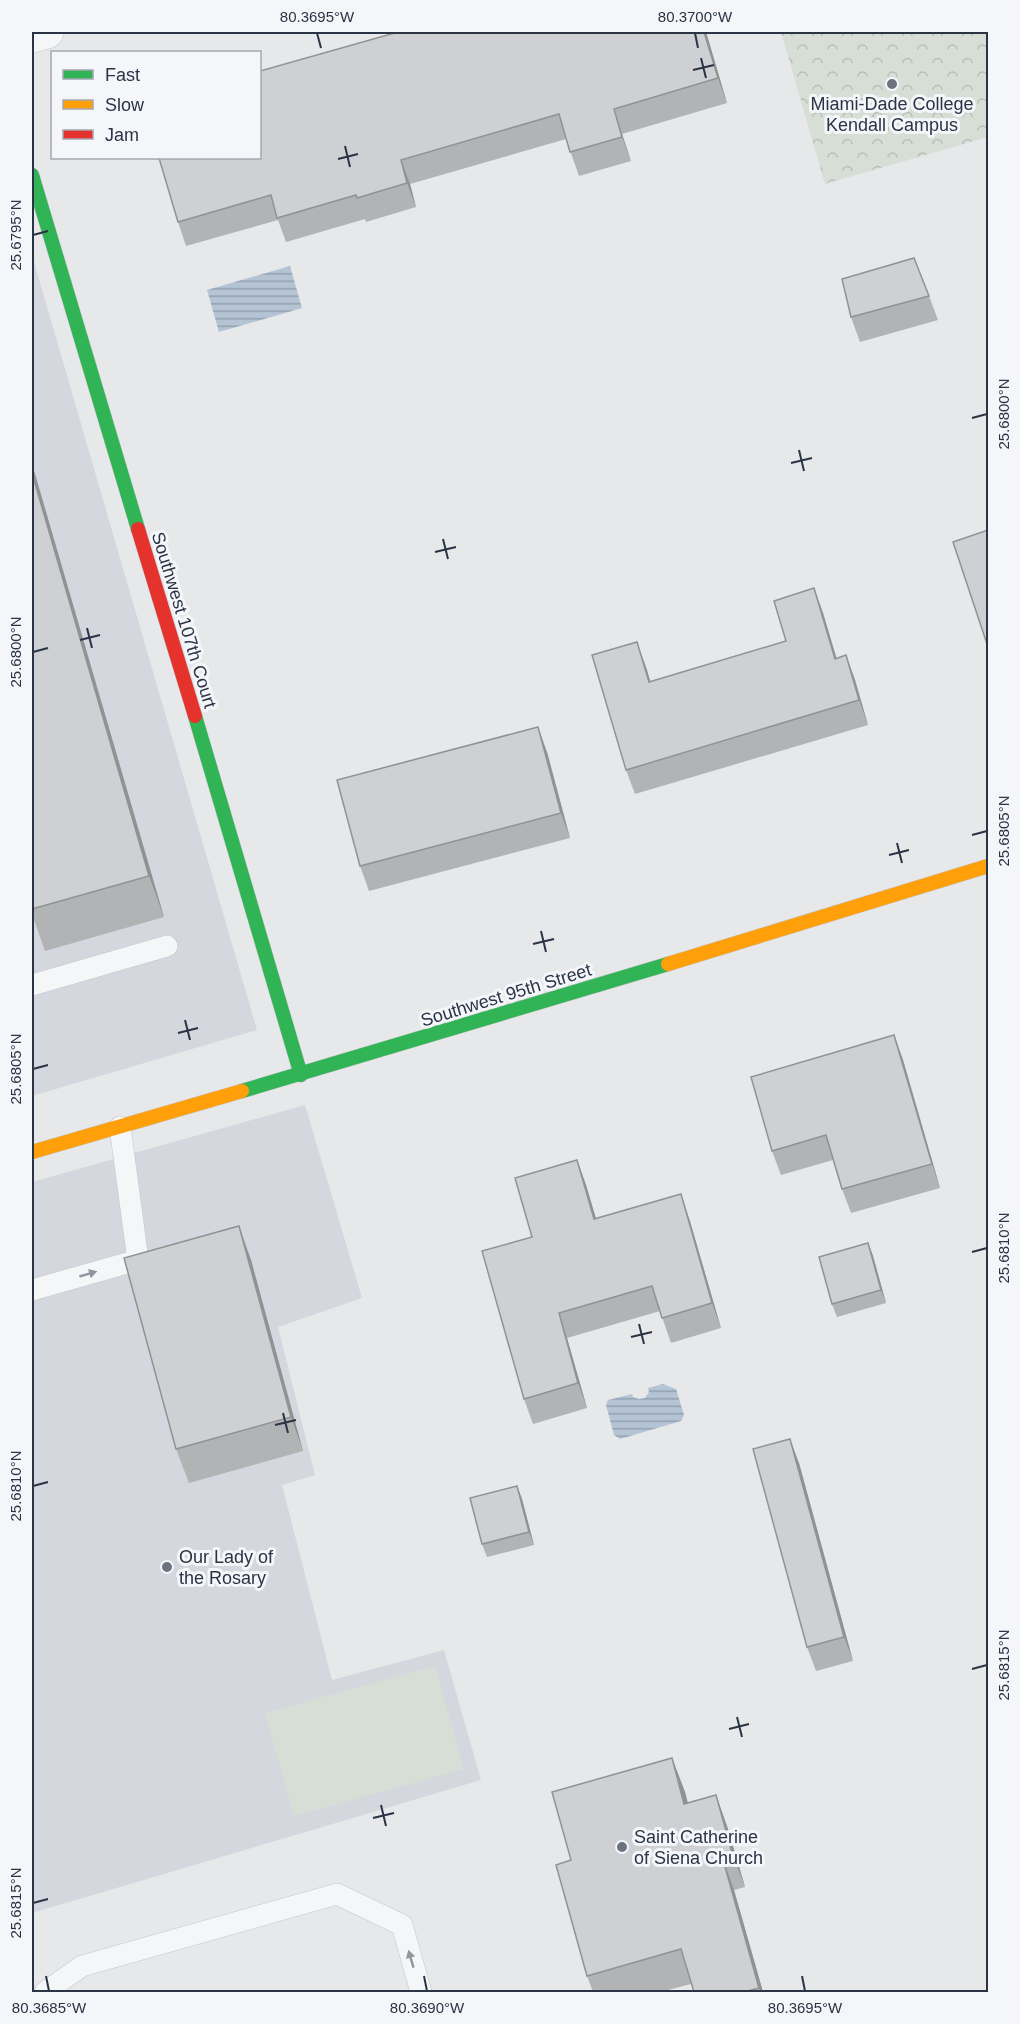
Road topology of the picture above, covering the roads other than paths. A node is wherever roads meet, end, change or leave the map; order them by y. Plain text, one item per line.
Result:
1 (47, 32) edge
2 (32, 36) edge
3 (32, 175) edge
4 (987, 872) edge
5 (167, 946) dead end
6 (32, 985) edge
7 (301, 1075) junction
8 (120, 1126) junction
9 (32, 1152) edge
10 (32, 1290) edge
11 (45, 1992) edge
12 (421, 1992) edge

1 - 2 street
3 - 7 street, Southwest 107th Court
4 - 7 street, Southwest 95th Street
5 - 6 lane
7 - 8 street, Southwest 95th Street
8 - 9 street, Southwest 95th Street
10 -> 8 lane
12 -> 11 lane

